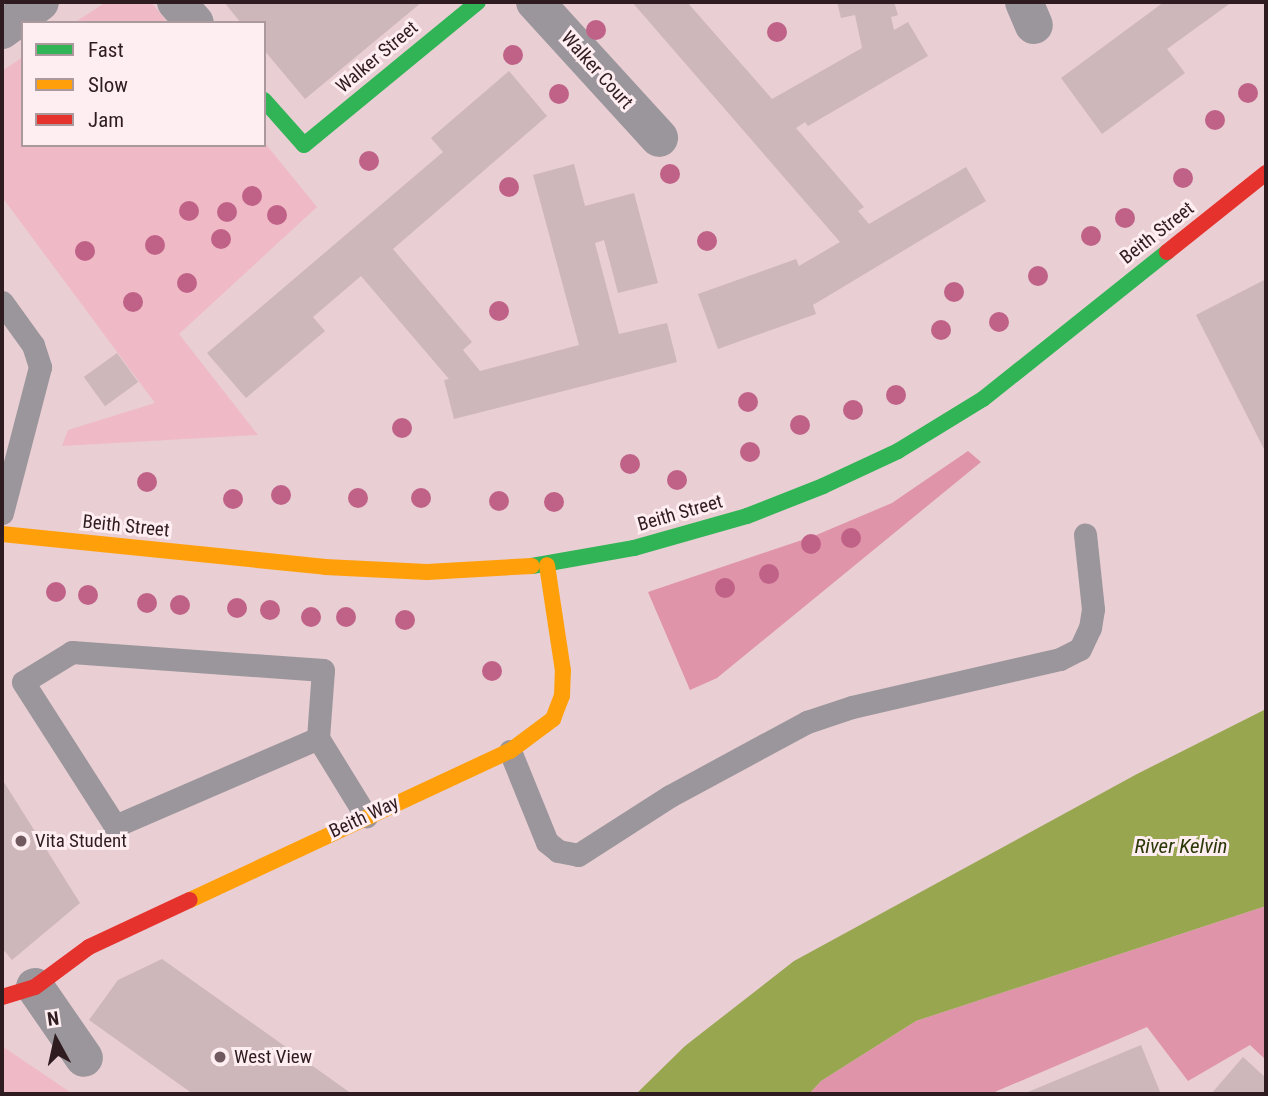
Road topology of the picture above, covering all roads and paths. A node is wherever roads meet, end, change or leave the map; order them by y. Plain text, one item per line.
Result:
1 (40, 2) edge
2 (176, 2) edge
3 (478, 2) edge
4 (536, 2) edge
5 (193, 21) edge
6 (2, 30) edge
7 (266, 102) edge
8 (659, 138) dead end
9 (1266, 173) edge
10 (2, 302) edge
11 (2, 513) edge
12 (2, 534) edge
13 (1085, 534) dead end
14 (547, 565) junction
15 (318, 738) junction
16 (510, 751) junction
17 (366, 816) junction
18 (18, 992) edge
19 (83, 1058) dead end

1 - 6 street
2 - 5 street
3 - 7 main road, Walker Street
4 - 8 street, Walker Court
9 - 14 main road, Beith Street
10 - 11 lane
12 - 14 main road, Beith Street
13 - 16 lane
14 - 16 main road, Beith Way
15 - 15 lane
15 - 17 lane
16 - 17 main road, Beith Way
17 - 18 main road, Beith Way
18 - 19 street, Beith Way

